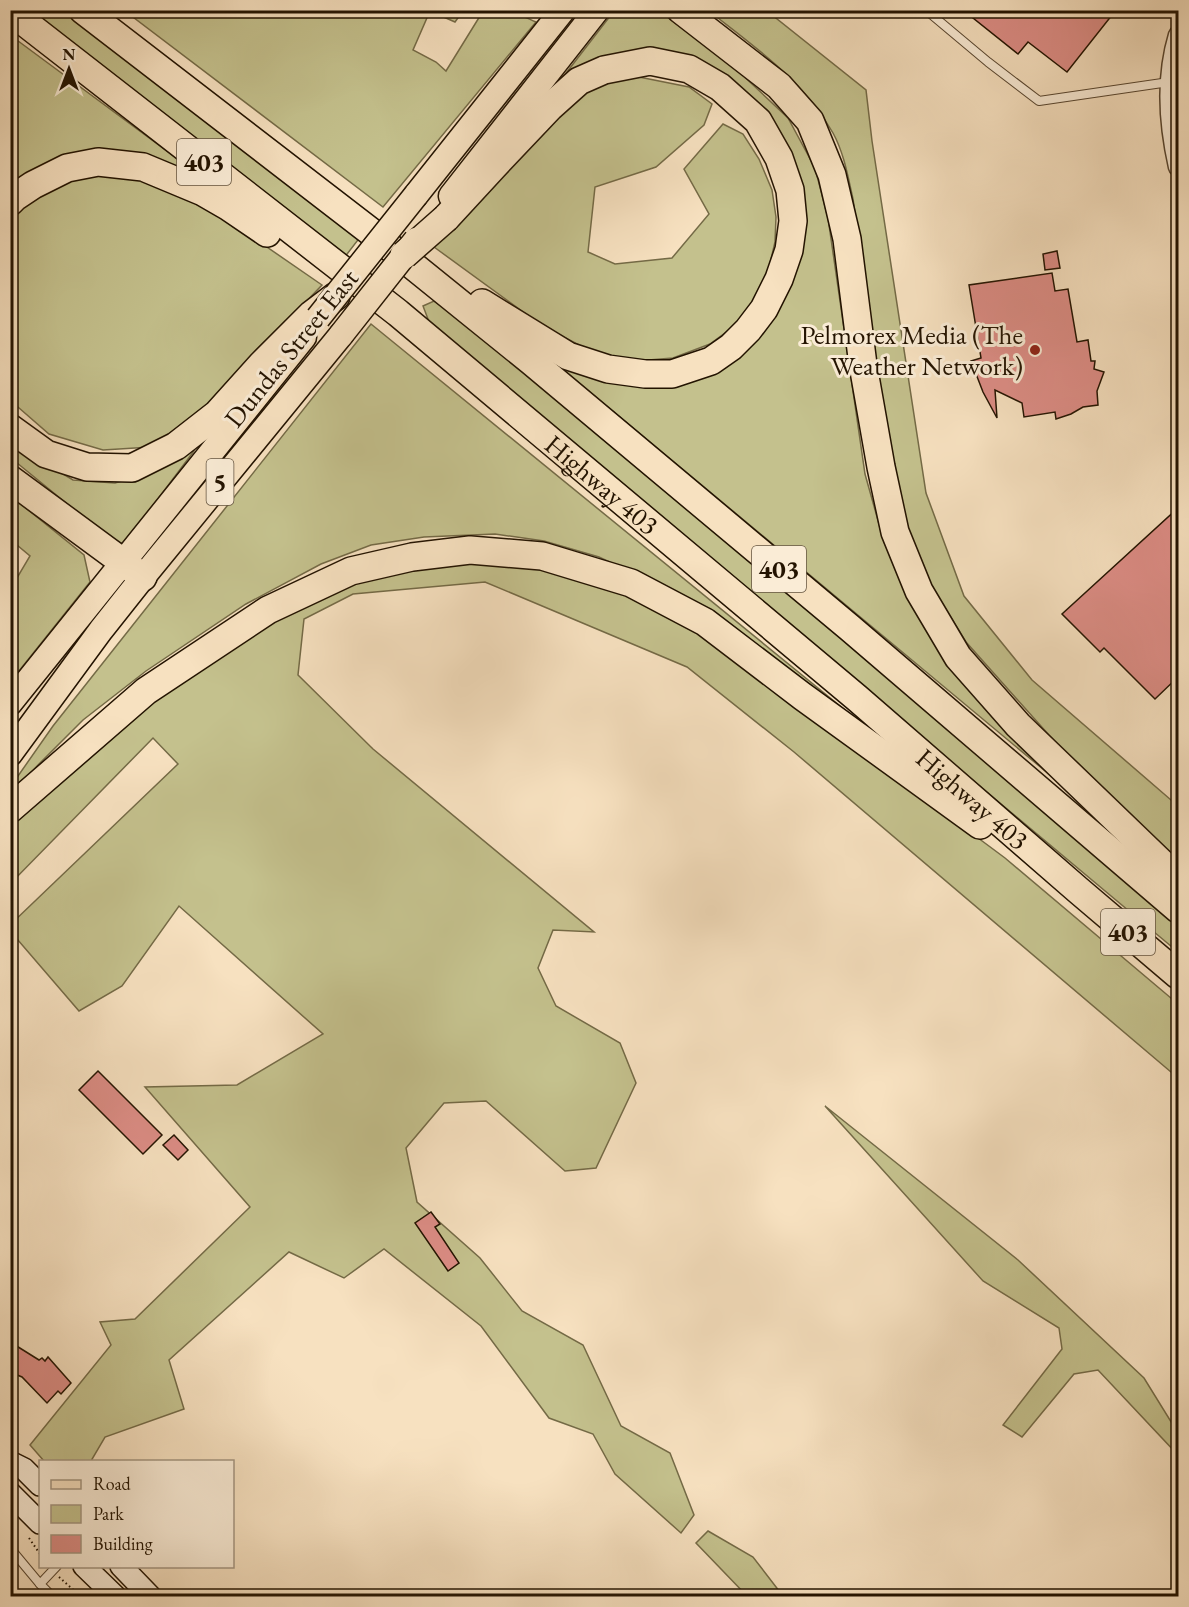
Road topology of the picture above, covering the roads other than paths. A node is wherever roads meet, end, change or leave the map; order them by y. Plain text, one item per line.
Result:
1 (83, 10) edge
2 (563, 10) edge
3 (597, 10) edge
4 (681, 10) edge
5 (926, 10) edge
6 (10, 11) edge
7 (1179, 35) edge
8 (1169, 82) junction
9 (1179, 167) edge
10 (10, 202) edge
11 (442, 215) junction
12 (375, 235) junction
13 (404, 255) joint
14 (337, 296) joint
15 (398, 313) junction
16 (315, 317) junction
17 (10, 428) edge
18 (10, 479) edge
19 (133, 570) junction
20 (10, 703) edge
21 (10, 754) edge
22 (10, 809) edge
23 (1179, 879) edge
24 (1078, 890) junction
25 (1179, 909) edge
26 (1179, 975) edge
27 (10, 1462) edge
28 (39, 1484) edge
29 (10, 1494) edge
30 (39, 1522) edge
31 (10, 1548) edge
32 (18, 1555) junction
33 (10, 1563) edge
34 (86, 1568) edge
35 (123, 1568) edge
36 (55, 1569) edge
37 (40, 1584) junction
38 (52, 1596) edge
39 (115, 1596) edge
40 (150, 1596) edge

1 - 12 highway, Highway 403 / 403
2 - 14 main road, Dundas Street East, bridge
3 - 11 main road
4 - 23 highway
5 - 8 lane
6 - 15 highway, Highway 403 / 403
7 - 8 street
8 - 9 street
10 - 15 highway
11 - 12 highway
11 - 13 highway, bridge
12 - 25 highway, Highway 403 / 403
13 - 19 main road, Dundas Street East / 5, bridge
14 - 16 highway, bridge
15 - 24 highway, Highway 403 / 403
16 - 17 highway
16 - 19 main road, Dundas Street East / 5
18 - 19 highway
19 - 20 main road, Dundas Street East / 5
19 - 21 main road, Dundas Street East / 5
22 - 24 highway
24 - 26 highway, Highway 403 / 403
27 - 28 main road
29 - 30 main road
31 - 32 lane
32 - 33 lane
32 - 37 lane
34 - 39 main road
35 - 40 main road
36 - 37 lane
37 - 38 lane

